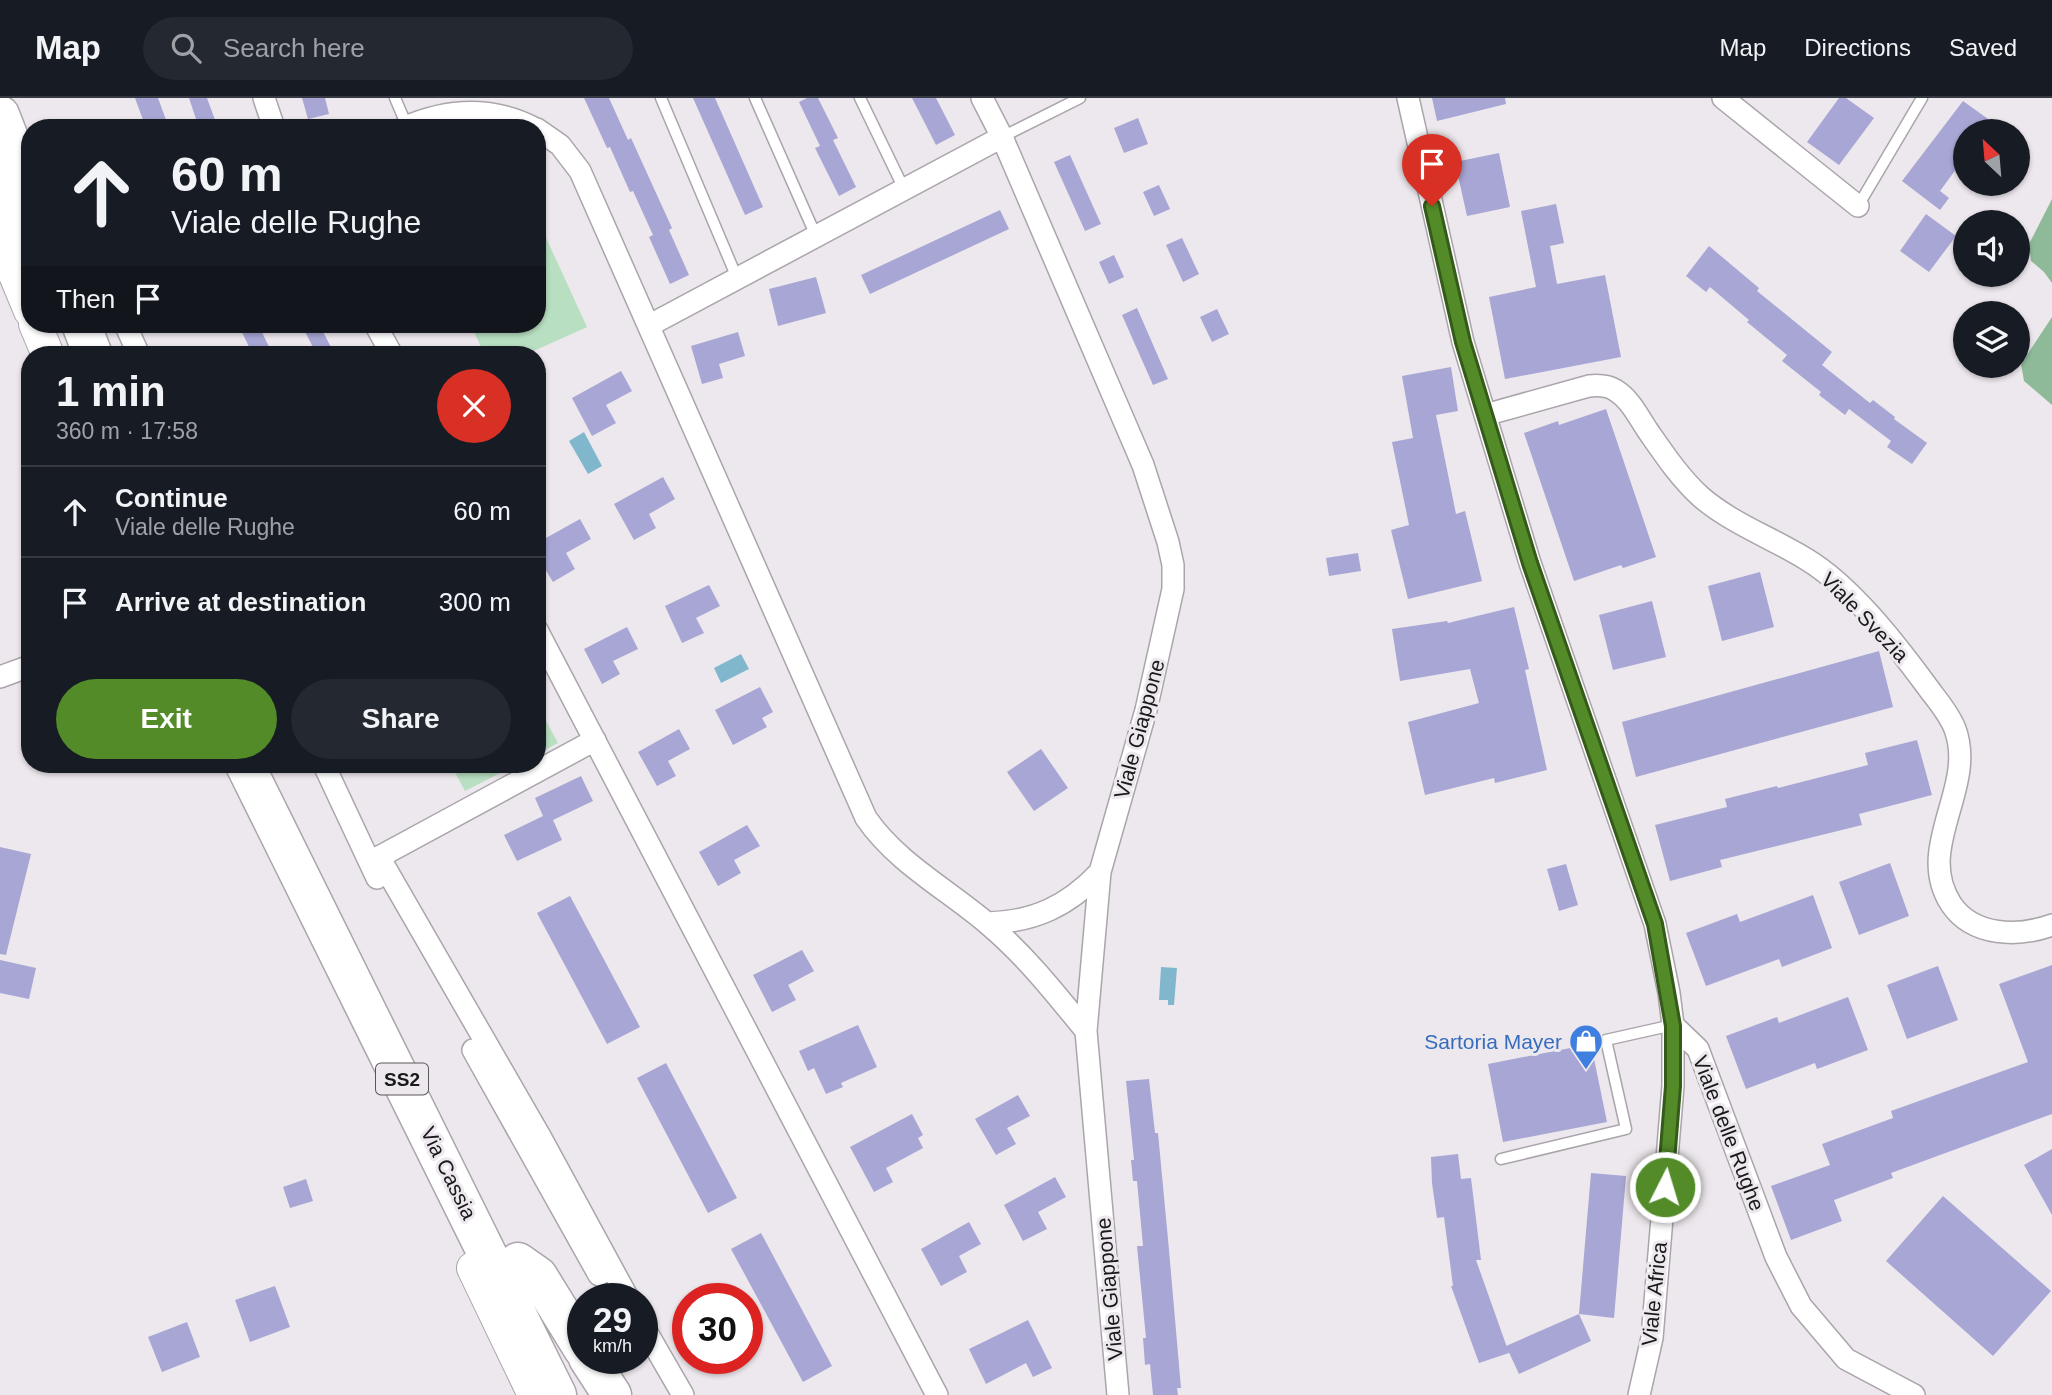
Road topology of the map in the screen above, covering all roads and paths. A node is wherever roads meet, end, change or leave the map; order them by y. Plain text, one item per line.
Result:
1 (264, 98) edge
2 (395, 98) edge
3 (661, 98) edge
4 (755, 98) edge
5 (860, 98) edge
6 (982, 98) edge
7 (1080, 98) edge
8 (1408, 98) edge
9 (1723, 98) edge
10 (1922, 98) edge
11 (476, 105) edge
12 (0, 115) edge
13 (271, 119) edge
14 (402, 119) edge
15 (427, 119) edge
16 (511, 119) edge
17 (546, 136) edge
18 (1002, 137) junction
19 (21, 169) edge
20 (0, 184) edge
21 (904, 190) junction
22 (1858, 206) joint
23 (816, 236) junction
24 (21, 237) edge
25 (0, 239) edge
26 (737, 278) junction
27 (21, 289) edge
28 (650, 325) junction
29 (1485, 415) junction
30 (546, 647) edge
31 (21, 669) edge
32 (0, 677) edge
33 (595, 740) junction
34 (546, 767) edge
35 (229, 773) edge
36 (249, 773) edge
37 (278, 773) edge
38 (328, 773) edge
39 (534, 773) edge
40 (1100, 873) junction
41 (987, 923) junction
42 (2052, 925) edge
43 (1673, 1026) junction
44 (1086, 1031) junction
45 (1501, 1159) dead end
46 (518, 1262) junction
47 (604, 1283) edge
48 (620, 1283) edge
49 (567, 1323) edge
50 (658, 1352) edge
51 (599, 1374) edge
52 (654, 1374) edge
53 (534, 1395) edge
54 (557, 1395) edge
55 (582, 1395) edge
56 (612, 1395) edge
57 (666, 1395) edge
58 (683, 1395) edge
59 (937, 1395) edge
60 (1118, 1395) edge
61 (1639, 1395) edge
62 (1914, 1395) edge

1 - 13 street
2 - 14 lane
3 - 26 lane
4 - 23 lane
5 - 21 lane
6 - 18 street, Viale Giappone
7 - 18 lane
8 - 29 street
9 - 22 street
10 - 22 lane
11 - 15 street
11 - 16 street
12 - 19 highway
17 - 28 street
18 - 21 street
18 - 40 street, Viale Giappone
20 - 24 highway
21 - 23 street
23 - 26 street
25 - 27 street
26 - 28 street
28 - 41 street
29 - 42 street, Viale Svezia
29 - 43 street
30 - 33 street
31 - 32 street
33 - 34 street
33 - 59 street
35 - 53 street
36 - 54 highway, Via Cassia / SS2
37 - 46 highway, Via Cassia / SS2
38 - 47 street
39 - 48 street
40 - 41 street
40 - 44 street, Viale Giappone
41 - 44 street
43 - 45 lane
43 - 61 street, Viale Africa
43 - 62 street, Viale delle Rughe
44 - 60 street, Viale Giappone
46 - 49 highway
46 - 55 highway, Via Cassia / SS2
50 - 58 street
51 - 56 highway
52 - 57 street

